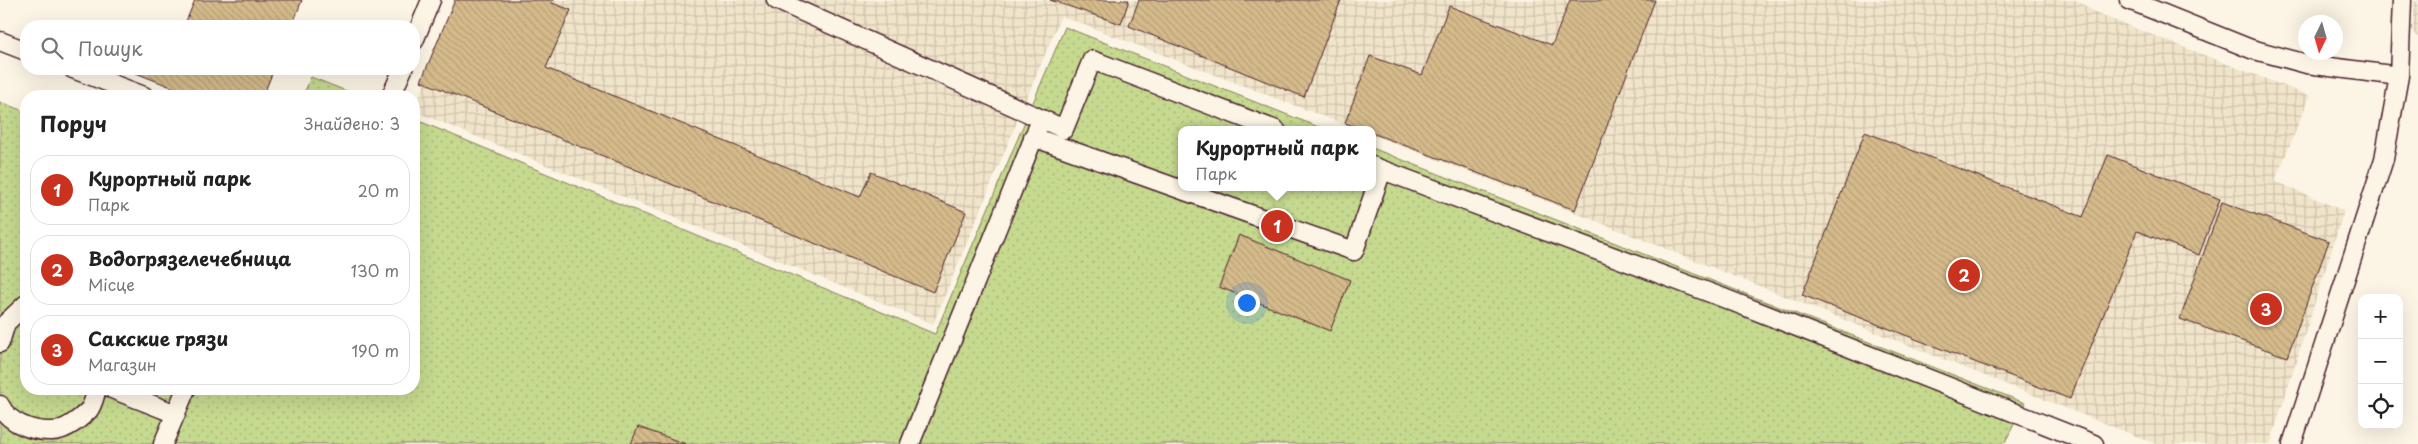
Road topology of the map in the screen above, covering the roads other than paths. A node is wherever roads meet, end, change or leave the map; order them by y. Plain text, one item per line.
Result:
1 (430, 0) edge
2 (776, 0) edge
3 (2129, 0) edge
4 (2402, 0) edge
5 (420, 26) edge
6 (0, 40) edge
7 (20, 48) edge
8 (89, 75) edge
9 (400, 75) edge
10 (2398, 76) junction
11 (128, 90) edge
12 (394, 90) edge
13 (1040, 119) junction
14 (1265, 126) edge
15 (1033, 137) junction
16 (1376, 169) edge
17 (1178, 176) edge
18 (1149, 177) junction
19 (1178, 187) edge
20 (1188, 191) edge
21 (1369, 191) edge
22 (20, 310) edge
23 (0, 343) edge
24 (95, 395) edge
25 (127, 395) edge
26 (184, 395) edge
27 (0, 405) edge
28 (176, 414) junction
29 (163, 444) edge
30 (910, 444) edge
31 (2094, 444) edge
32 (2292, 444) edge

1 - 5 lane
2 - 13 lane
3 - 10 lane
4 - 10 lane
6 - 7 lane
8 - 11 lane
9 - 12 lane
10 - 32 lane
13 - 14 lane
13 - 15 lane
15 - 18 lane
15 - 30 lane
16 - 31 lane
17 - 18 lane
18 - 19 lane
20 - 21 lane
22 - 23 lane
24 - 27 lane
25 - 28 lane
26 - 28 lane
28 - 29 lane

